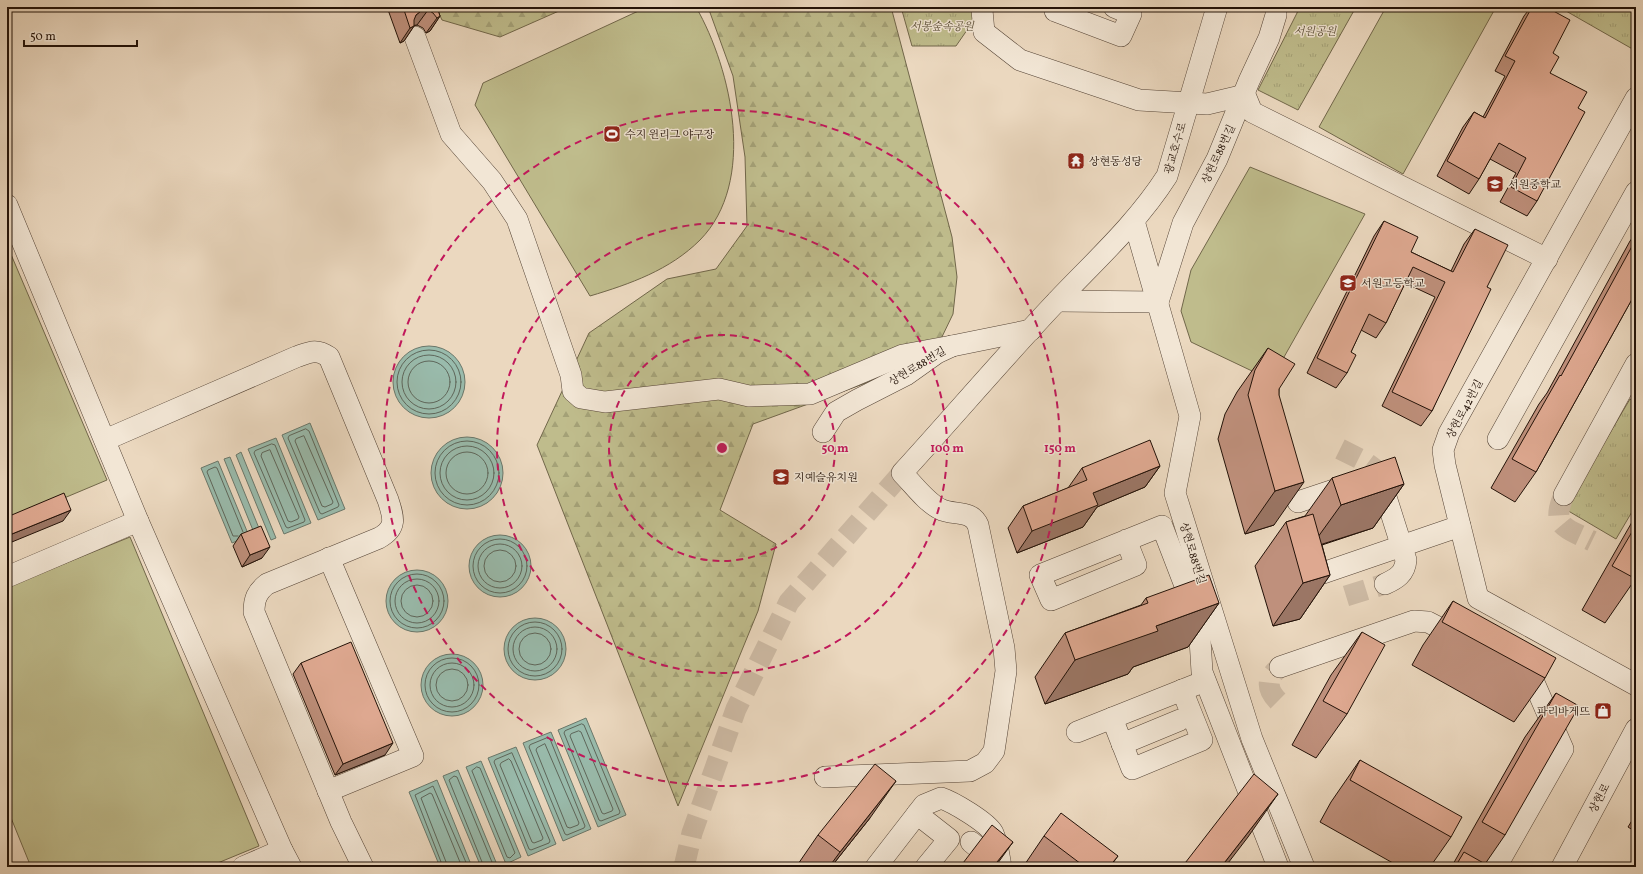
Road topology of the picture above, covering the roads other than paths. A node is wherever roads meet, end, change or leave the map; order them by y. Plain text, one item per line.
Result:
1 (983, 7) edge
2 (1056, 7) edge
3 (1114, 7) edge
4 (1217, 7) edge
5 (1276, 7) edge
6 (415, 37) edge
7 (1245, 95) junction
8 (1636, 98) edge
9 (1188, 104) junction
10 (1636, 192) edge
11 (7, 205) edge
12 (1630, 215) edge
13 (1134, 222) junction
14 (1547, 259) junction
15 (1057, 301) junction
16 (1158, 302) junction
17 (1031, 330) junction
18 (952, 346) junction
19 (1636, 364) edge
20 (1630, 389) edge
21 (823, 432) dead end
22 (1498, 439) dead end
23 (105, 440) junction
24 (1564, 495) tunnel mouth
25 (1298, 502) edge
26 (138, 521) junction
27 (1460, 526) junction
28 (1126, 540) dead end
29 (1401, 546) junction
30 (329, 558) junction
31 (1317, 575) edge
32 (7, 577) edge
33 (1384, 584) tunnel mouth
34 (1553, 639) junction
35 (1477, 648) edge
36 (1505, 663) edge
37 (1280, 667) tunnel mouth
38 (1532, 678) junction
39 (1205, 681) junction
40 (1636, 686) edge
41 (1182, 690) junction
42 (1112, 718) junction
43 (1180, 720) dead end
44 (1636, 729) edge
45 (1077, 732) dead end
46 (1122, 744) junction
47 (825, 777) dead end
48 (328, 791) junction
49 (917, 814) junction
50 (971, 842) dead end
51 (287, 858) edge
52 (243, 867) edge
53 (363, 867) edge
54 (876, 867) edge
55 (926, 867) edge
56 (1001, 867) edge
57 (1278, 867) edge
58 (1304, 867) edge
59 (1496, 867) edge
60 (1562, 867) edge

1 - 9 street
2 - 3 street
4 - 9 street, 광교호수로
5 - 7 street, 상현로88번길
6 - 18 street
7 - 9 street
7 - 14 street
7 - 16 street, 상현로88번길
8 - 14 street, 상현로42번길
9 - 13 street, 광교호수로
10 - 12 street
11 - 23 street
12 - 22 street
13 - 15 street, 광교호수로
13 - 16 street, 상현로88번길
14 - 27 street, 상현로42번길
15 - 16 street
15 - 17 street
16 - 58 street, 상현로88번길
17 - 18 street, 상현로88번길
17 - 47 street
18 - 21 street, 상현로88번길
19 - 20 street
20 - 24 street
23 - 26 street
23 - 30 street
25 - 29 street
26 - 32 street
26 - 51 street
27 - 29 street
27 - 34 street, 상현로42번길
28 - 39 street
29 - 31 street
29 - 33 street
30 - 48 street
30 - 48 street
34 - 38 street
34 - 40 street, 상현로42번길
35 - 37 street
36 - 38 street
38 - 59 street
39 - 41 street
39 - 57 street
41 - 42 street
41 - 46 street
42 - 45 street
42 - 46 street
43 - 46 street
44 - 60 street, 상현로
48 - 53 street
49 - 54 street
49 - 55 street
49 - 56 street
50 - 56 street
51 - 52 street

